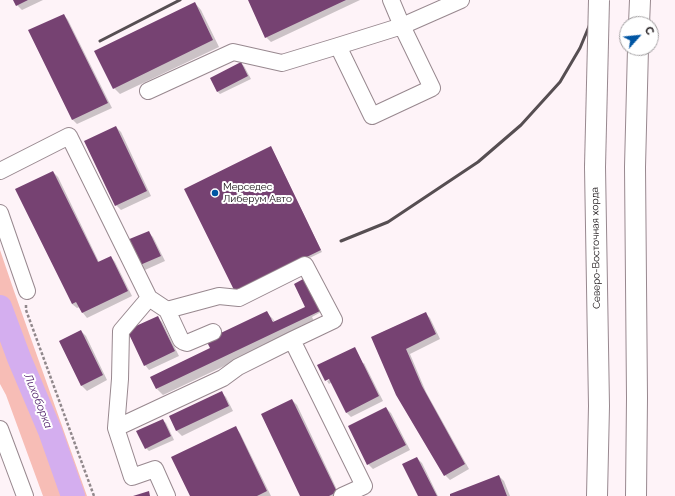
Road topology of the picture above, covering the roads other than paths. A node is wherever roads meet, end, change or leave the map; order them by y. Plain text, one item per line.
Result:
1 (391, 0) edge
2 (461, 0) edge
3 (599, 0) edge
4 (640, 0) edge
5 (639, 16) edge
6 (402, 26) junction
7 (338, 46) junction
8 (638, 56) edge
9 (148, 91) dead end
10 (0, 171) edge
11 (0, 213) edge
12 (27, 291) road end
13 (149, 298) junction
14 (167, 310) junction
15 (213, 332) dead end
16 (292, 340) junction
17 (0, 428) edge
18 (116, 428) junction
19 (26, 496) edge
20 (168, 496) edge
21 (342, 496) edge
22 (597, 496) edge
23 (636, 496) edge

1 - 6 lane
2 - 6 lane
3 - 22 main road, Северо-Восточная хорда, bridge
4 - 5 main road
6 - 7 lane
6 - 7 lane
7 - 9 lane
8 - 23 main road
10 - 13 lane
11 - 12 lane
13 - 14 lane
13 - 18 lane
14 - 15 lane
14 - 16 lane
16 - 18 lane
16 - 21 lane
17 - 19 lane
18 - 20 lane

